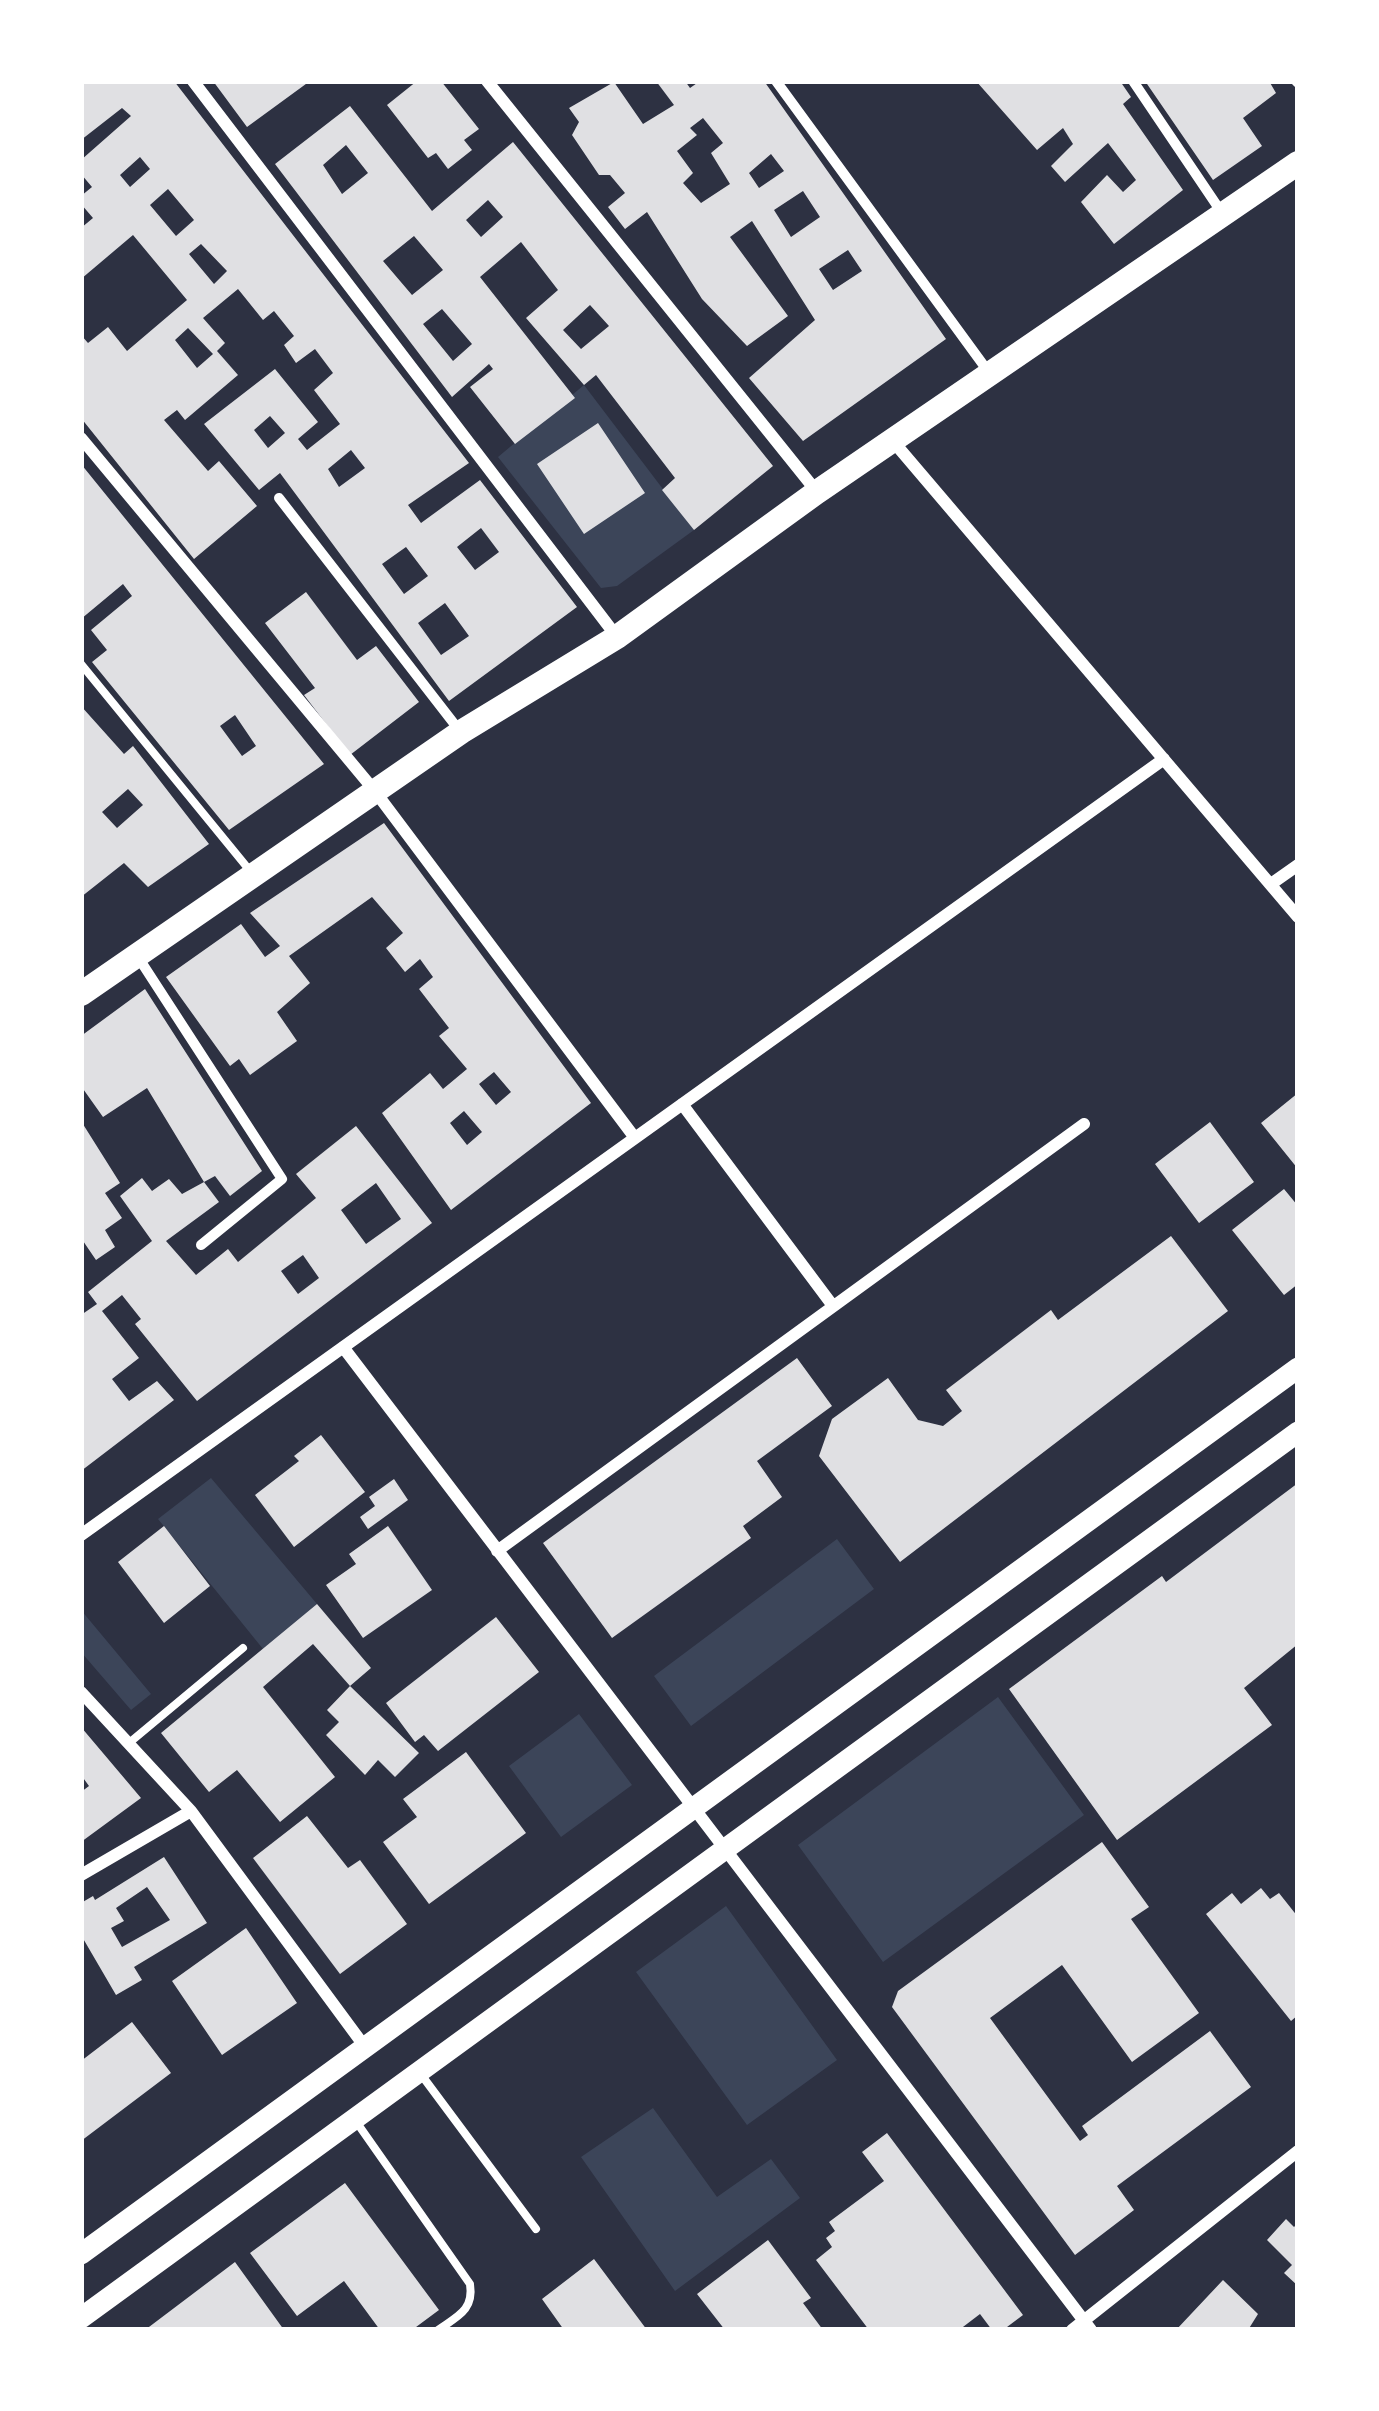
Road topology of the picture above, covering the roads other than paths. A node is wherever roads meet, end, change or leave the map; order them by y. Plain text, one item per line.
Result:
1 (193, 81) edge
2 (487, 81) edge
3 (776, 81) edge
4 (1132, 81) edge
5 (1298, 163) edge
6 (1223, 215) junction
7 (990, 375) junction
8 (81, 438) edge
9 (892, 440) junction
10 (817, 492) junction
11 (279, 498) dead end
12 (616, 637) junction
13 (81, 664) edge
14 (461, 732) junction
15 (1164, 759) junction
16 (374, 790) junction
17 (1298, 866) edge
18 (252, 873) junction
19 (1271, 884) junction
20 (1298, 917) edge
21 (136, 955) junction
22 (84, 986) edge
23 (682, 1104) junction
24 (1084, 1124) dead end
25 (635, 1138) junction
26 (201, 1246) dead end
27 (833, 1306) junction
28 (344, 1347) junction
29 (1298, 1368) edge
30 (1298, 1432) edge
31 (81, 1535) edge
32 (497, 1551) junction
33 (243, 1648) dead end
34 (81, 1692) edge
35 (128, 1743) junction
36 (692, 1809) junction
37 (191, 1811) junction
38 (724, 1850) junction
39 (81, 1875) edge
40 (365, 2048) junction
41 (419, 2072) junction
42 (354, 2120) junction
43 (1298, 2151) edge
44 (536, 2229) dead end
45 (81, 2254) edge
46 (81, 2318) edge
47 (1088, 2325) edge
48 (438, 2330) edge
49 (1072, 2330) edge

1 - 12 street
2 - 10 street
3 - 7 street
4 - 6 street
5 - 6 main road
6 - 7 main road
7 - 9 main road
8 - 16 street
9 - 10 main road
9 - 15 street
10 - 12 main road
11 - 14 street
12 - 14 main road
13 - 18 lane
14 - 16 main road
15 - 19 street
15 - 23 street
16 - 18 main road
16 - 25 street
17 - 19 street
18 - 21 main road
19 - 20 street
21 - 22 main road
21 - 26 street
23 - 25 street
23 - 27 street
24 - 27 street
25 - 28 street
27 - 32 street
28 - 31 street
28 - 32 street
29 - 36 street
30 - 38 street
32 - 36 street
33 - 35 lane
34 - 35 street
35 - 37 street
36 - 38 street
36 - 40 street
37 - 39 street
37 - 40 street
38 - 41 street
38 - 47 street
40 - 45 street
41 - 42 street
41 - 44 lane
42 - 46 street
42 - 48 lane
43 - 47 street
47 - 49 street

